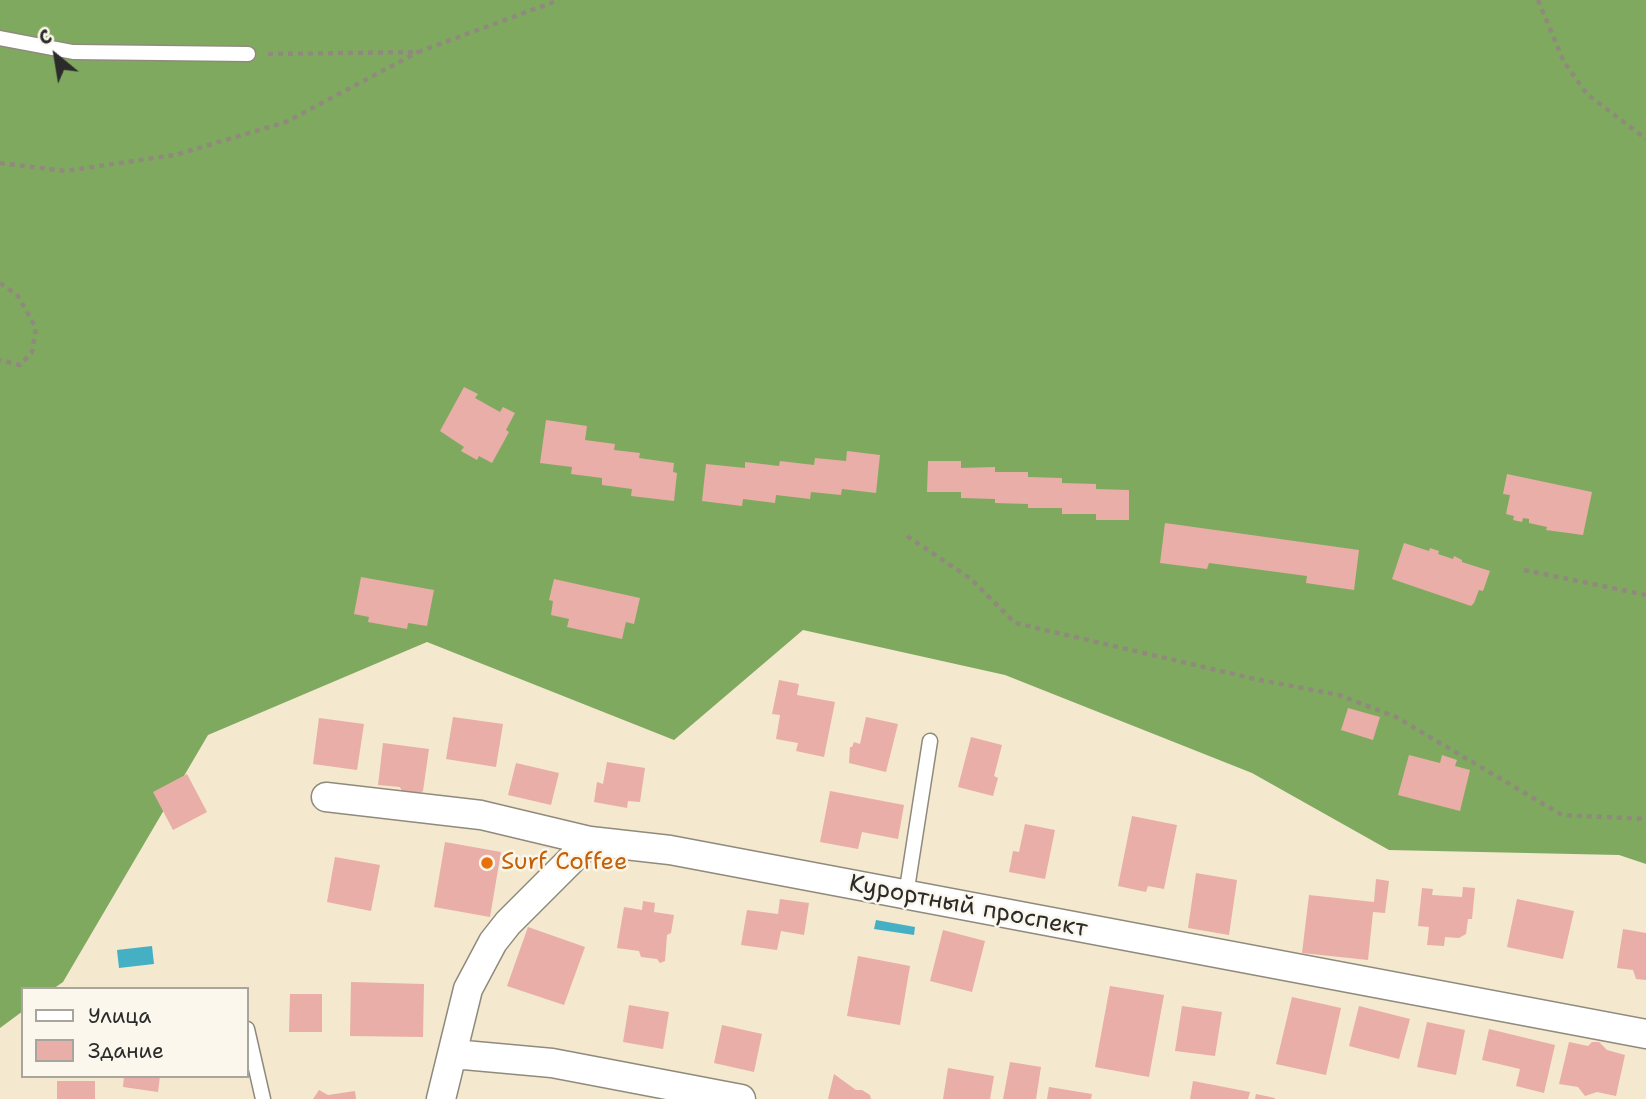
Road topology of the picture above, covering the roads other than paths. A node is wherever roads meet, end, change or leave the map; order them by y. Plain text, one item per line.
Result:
1 (0, 38) edge
2 (248, 54) road end
3 (930, 741) dead end
4 (326, 797) dead end
5 (590, 841) junction
6 (906, 895) junction
7 (248, 1033) edge
8 (1646, 1034) edge
9 (453, 1054) junction
10 (263, 1099) edge
11 (441, 1099) edge
12 (741, 1099) edge

1 - 2 lane
3 - 6 lane
4 - 5 street, Курортный проспект
5 - 6 street, Курортный проспект
5 - 9 street
6 - 8 street, Курортный проспект
7 - 10 lane
9 - 11 street
9 - 12 street

